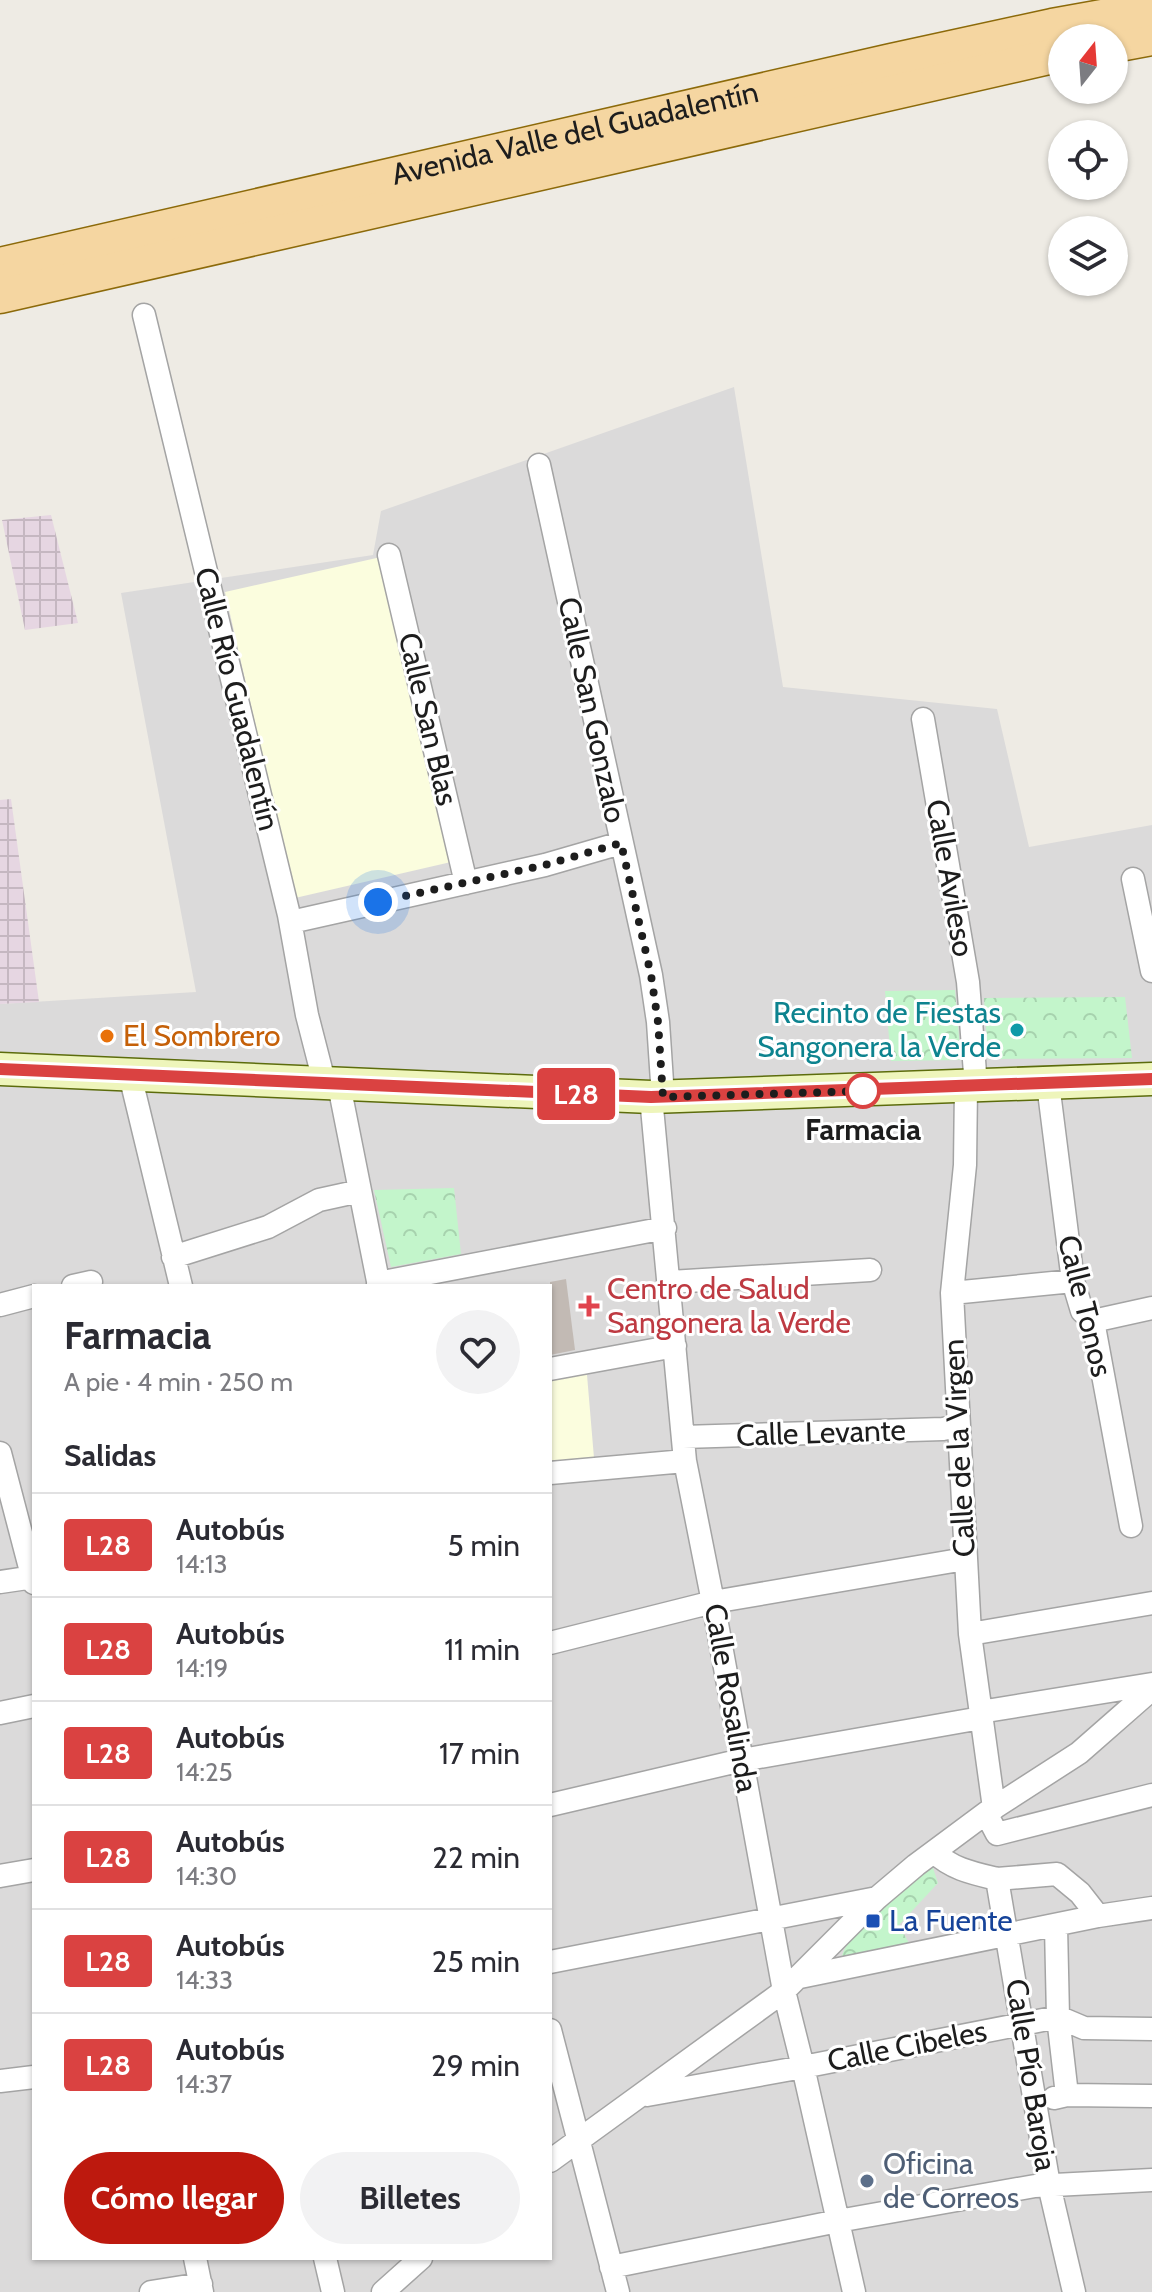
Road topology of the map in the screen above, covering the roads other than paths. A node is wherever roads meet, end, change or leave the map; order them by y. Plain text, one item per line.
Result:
1 (1152, 8) edge
2 (1152, 38) edge
3 (1128, 42) edge
4 (1048, 57) edge
5 (0, 265) edge
6 (0, 296) edge
7 (144, 315) dead end
8 (539, 465) dead end
9 (389, 555) dead end
10 (923, 719) dead end
11 (621, 843) junction
12 (1133, 879) dead end
13 (466, 883) junction
14 (291, 922) junction
15 (1152, 971) edge
16 (0, 1069) edge
17 (130, 1075) junction
18 (1152, 1079) edge
19 (1048, 1084) junction
20 (332, 1085) junction
21 (971, 1086) junction
22 (657, 1097) junction
23 (360, 1191) junction
24 (665, 1228) junction
25 (173, 1257) junction
26 (870, 1270) dead end
27 (1073, 1281) junction
28 (670, 1282) junction
29 (180, 1284) edge
30 (378, 1284) edge
31 (952, 1293) junction
32 (32, 1297) edge
33 (0, 1305) edge
34 (1152, 1308) edge
35 (1093, 1321) junction
36 (675, 1346) junction
37 (552, 1369) edge
38 (958, 1426) junction
39 (683, 1437) junction
40 (0, 1453) edge
41 (685, 1461) junction
42 (552, 1473) edge
43 (1131, 1526) dead end
44 (965, 1559) junction
45 (32, 1572) edge
46 (32, 1579) edge
47 (0, 1582) edge
48 (713, 1602) junction
49 (1152, 1603) edge
50 (970, 1634) junction
51 (552, 1642) edge
52 (1152, 1686) edge
53 (32, 1706) edge
54 (0, 1713) edge
55 (980, 1715) junction
56 (742, 1760) junction
57 (1152, 1795) edge
58 (552, 1805) edge
59 (990, 1810) junction
60 (934, 1852) junction
61 (32, 1870) edge
62 (0, 1876) edge
63 (997, 1879) junction
64 (877, 1898) junction
65 (1152, 1908) edge
66 (1098, 1916) junction
67 (770, 1919) junction
68 (1056, 1926) junction
69 (1008, 1935) junction
70 (552, 1962) edge
71 (792, 1984) junction
72 (1058, 2017) junction
73 (1020, 2023) junction
74 (1152, 2029) edge
75 (552, 2042) edge
76 (803, 2067) junction
77 (32, 2077) edge
78 (0, 2081) edge
79 (1067, 2095) junction
80 (641, 2096) junction
81 (1152, 2096) edge
82 (1036, 2103) junction
83 (580, 2139) junction
84 (552, 2160) edge
85 (1152, 2180) edge
86 (1049, 2185) junction
87 (838, 2221) junction
88 (195, 2260) edge
89 (325, 2260) edge
90 (420, 2260) edge
91 (611, 2267) junction
92 (409, 2284) edge
93 (202, 2288) edge
94 (151, 2292) edge
95 (333, 2292) edge
96 (383, 2292) edge
97 (618, 2292) edge
98 (854, 2292) edge
99 (1074, 2292) edge

1 - 5 main road, Avenida Valle del Guadalentín
2 - 3 main road
4 - 6 main road, Avenida Valle del Guadalentín
7 - 14 street, Calle Río Guadalentín
8 - 11 street, Calle San Gonzalo
9 - 13 street, Calle San Blas
10 - 21 street, Calle Avileso
11 - 13 street
11 - 22 street, Calle San Gonzalo
12 - 15 street
13 - 14 street
14 - 20 street, Calle Río Guadalentín
16 - 17 street
17 - 20 street
17 - 25 street
18 - 19 street
19 - 21 street
19 - 27 street, Calle Tonos
20 - 22 street
20 - 23 street, Calle Río Guadalentín
21 - 22 street
21 - 31 street, Calle de la Virgen
22 - 24 street, Calle Rosalinda
23 - 25 street
23 - 30 street, Calle Río Guadalentín
24 - 28 street, Calle Rosalinda
24 - 30 street
25 - 29 street
26 - 28 street
27 - 31 street
27 - 35 street, Calle Tonos
28 - 36 street, Calle Rosalinda
31 - 38 street, Calle de la Virgen
32 - 33 street
34 - 35 street
35 - 43 street, Calle Tonos
36 - 37 street
36 - 39 street, Calle Rosalinda
38 - 39 street, Calle Levante
38 - 44 street, Calle de la Virgen
39 - 41 street, Calle Rosalinda
40 - 45 street
41 - 42 street
41 - 48 street, Calle Rosalinda
44 - 48 street
44 - 50 street, Calle de la Virgen
46 - 47 street
48 - 51 street
48 - 56 street, Calle Rosalinda
49 - 50 street
50 - 55 street, Calle de la Virgen
52 - 55 street
52 - 59 street
53 - 54 street
55 - 56 street
55 - 59 street, Calle de la Virgen
56 - 58 street
56 - 67 street, Calle Rosalinda
57 - 59 street
59 - 60 street
60 - 63 street
60 - 64 street
61 - 62 street
63 - 66 street
63 - 69 street, Calle Pío Baroja
64 - 67 street
64 - 71 street
65 - 66 street
66 - 68 street
67 - 70 street
67 - 71 street, Calle Rosalinda
68 - 69 street
68 - 72 street
69 - 71 street
69 - 73 street, Calle Pío Baroja
71 - 76 street, Calle Rosalinda
71 - 80 street
72 - 73 street, Calle Cibeles
72 - 74 street, Calle Cibeles
72 - 79 street
73 - 76 street, Calle Cibeles
73 - 82 street, Calle Pío Baroja
75 - 83 street
76 - 80 street, Calle Cibeles
76 - 87 street, Calle Rosalinda
77 - 78 street
79 - 81 street
79 - 82 street
80 - 83 street
82 - 86 street, Calle Pío Baroja
83 - 84 street
83 - 91 street
85 - 86 street
86 - 87 street
86 - 99 street, Calle Pío Baroja
87 - 91 street
87 - 98 street, Calle Rosalinda
88 - 93 street
89 - 95 street
90 - 92 street
91 - 97 street
92 - 96 street
93 - 94 street

